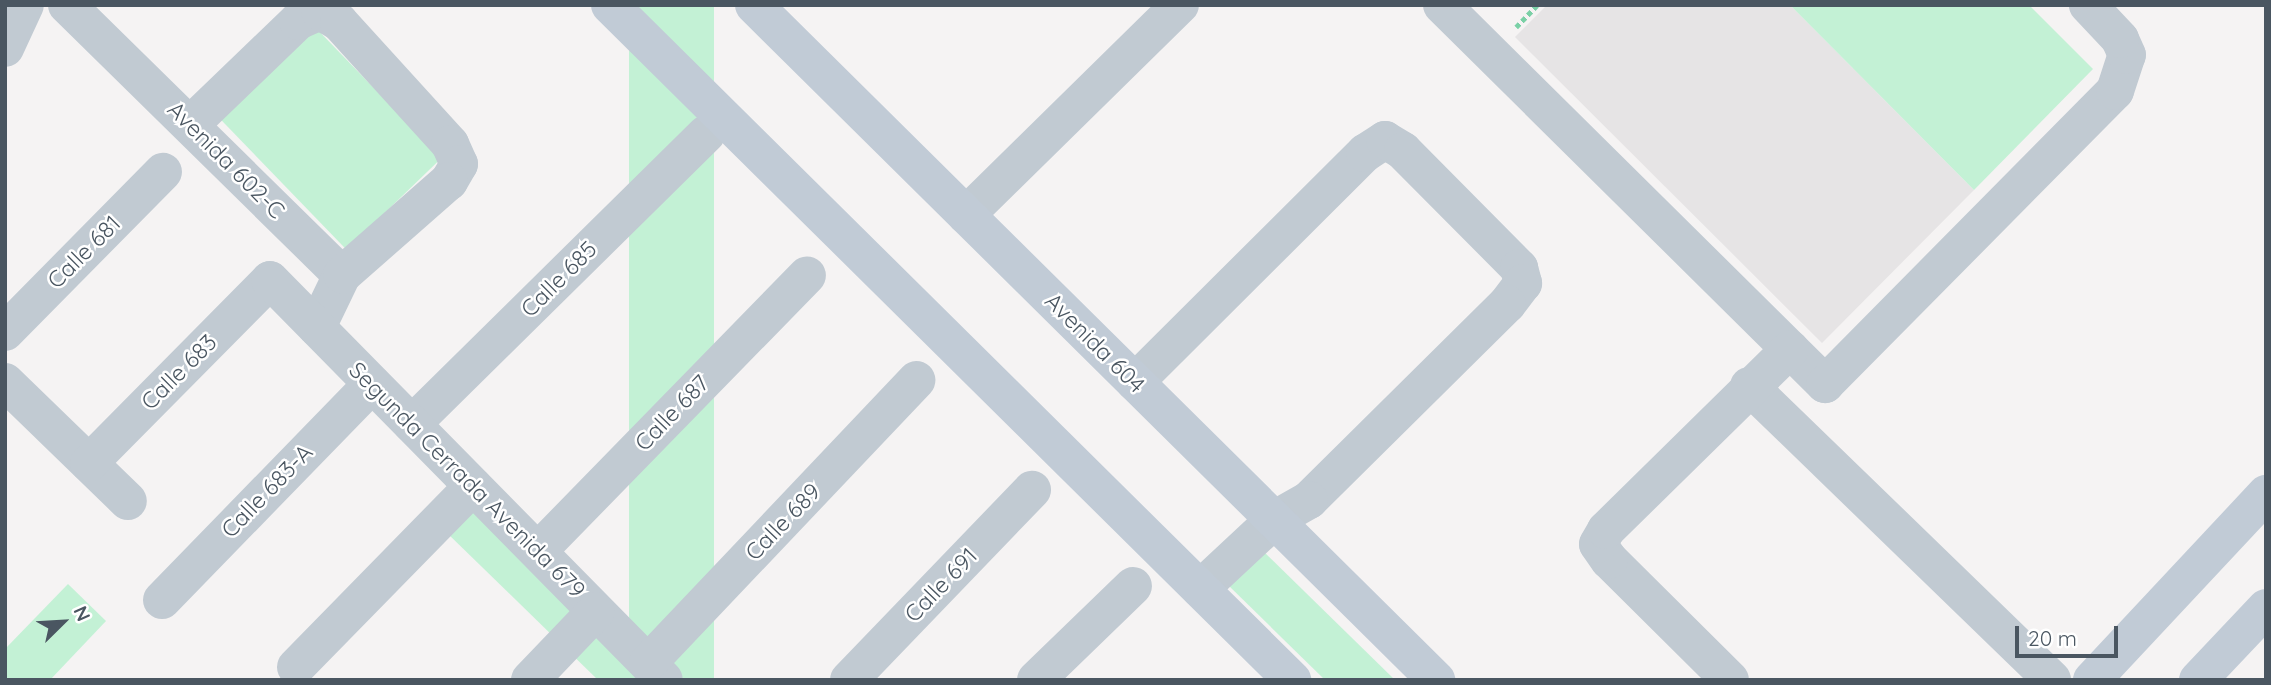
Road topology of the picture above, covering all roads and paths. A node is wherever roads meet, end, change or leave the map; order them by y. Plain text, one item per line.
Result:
1 (25, 5) edge
2 (67, 5) edge
3 (610, 5) edge
4 (754, 5) edge
5 (1180, 5) edge
6 (1443, 5) edge
7 (2107, 11) edge
8 (6, 46) edge
9 (191, 124) junction
10 (706, 134) dead end
11 (163, 172) dead end
12 (966, 215) junction
13 (342, 275) junction
14 (807, 275) dead end
15 (270, 280) joint
16 (317, 327) junction
17 (5, 332) edge
18 (1790, 349) junction
19 (917, 380) dead end
20 (5, 382) edge
21 (1135, 382) junction
22 (372, 384) junction
23 (1749, 386) junction
24 (412, 424) junction
25 (89, 463) junction
26 (473, 486) junction
27 (1032, 490) dead end
28 (2266, 494) edge
29 (128, 501) dead end
30 (1274, 520) junction
31 (538, 551) junction
32 (1133, 586) dead end
33 (1200, 589) junction
34 (162, 600) dead end
35 (2266, 608) edge
36 (596, 611) junction
37 (296, 667) dead end
38 (656, 671) edge
39 (2203, 678) edge
40 (530, 680) edge
41 (849, 680) edge
42 (1036, 680) edge
43 (1292, 680) edge
44 (1436, 680) edge
45 (1730, 680) edge
46 (2052, 680) edge
47 (2092, 680) edge

1 - 8 street
2 - 9 street, Avenida 602-C
3 - 33 street
4 - 12 street, Avenida 604
5 - 12 street
6 - 18 street
7 - 18 street
9 - 13 street, Avenida 602-C
9 - 13 street
10 - 24 street, Calle 685
11 - 17 street, Calle 681
12 - 21 street, Avenida 604
13 - 16 street
14 - 31 street, Calle 687
15 - 16 street, Segunda Cerrada Avenida 679
15 - 25 street, Calle 683
16 - 22 street, Segunda Cerrada Avenida 679
18 - 23 street
19 - 38 street, Calle 689
20 - 25 street
21 - 30 street, Avenida 604
21 - 30 street
22 - 24 street, Segunda Cerrada Avenida 679
22 - 34 street, Calle 683-A
23 - 45 street
23 - 46 street
24 - 26 street, Segunda Cerrada Avenida 679
25 - 29 street
26 - 31 street, Segunda Cerrada Avenida 679
26 - 37 street
27 - 41 street, Calle 691
28 - 47 street
30 - 33 street
30 - 44 street, Avenida 604
31 - 36 street, Segunda Cerrada Avenida 679
32 - 42 street
33 - 43 street
35 - 39 street
36 - 38 street, Segunda Cerrada Avenida 679
36 - 40 street

